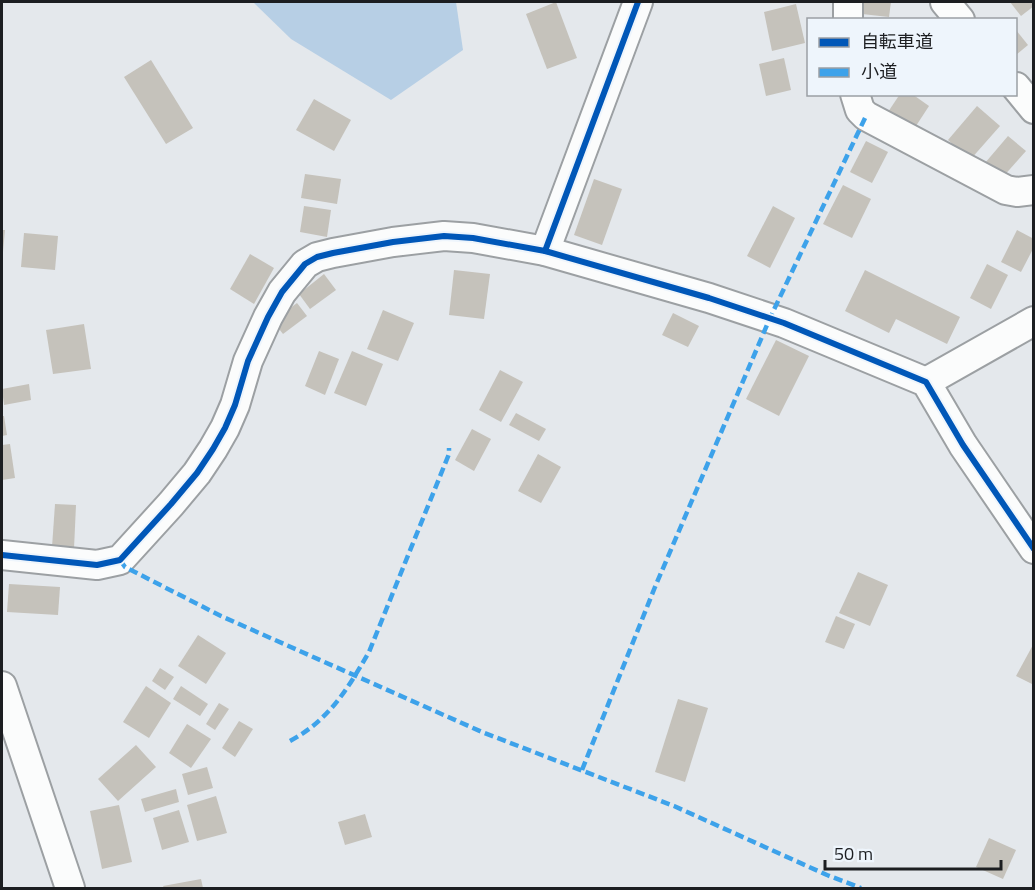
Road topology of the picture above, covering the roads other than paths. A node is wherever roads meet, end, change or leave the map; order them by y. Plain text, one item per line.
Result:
1 (638, 2) edge
2 (848, 2) edge
3 (945, 2) edge
4 (848, 18) edge
5 (958, 18) edge
6 (1017, 88) edge
7 (856, 96) edge
8 (1034, 109) edge
9 (1034, 190) edge
10 (545, 251) junction
11 (1034, 321) edge
12 (926, 382) junction
13 (1034, 549) edge
14 (2, 555) edge
15 (2, 686) edge
16 (70, 888) edge

1 - 10 street
2 - 4 street
3 - 5 street
6 - 8 street
7 - 9 street
10 - 12 street
10 - 14 street
11 - 12 street
12 - 13 street
15 - 16 street

